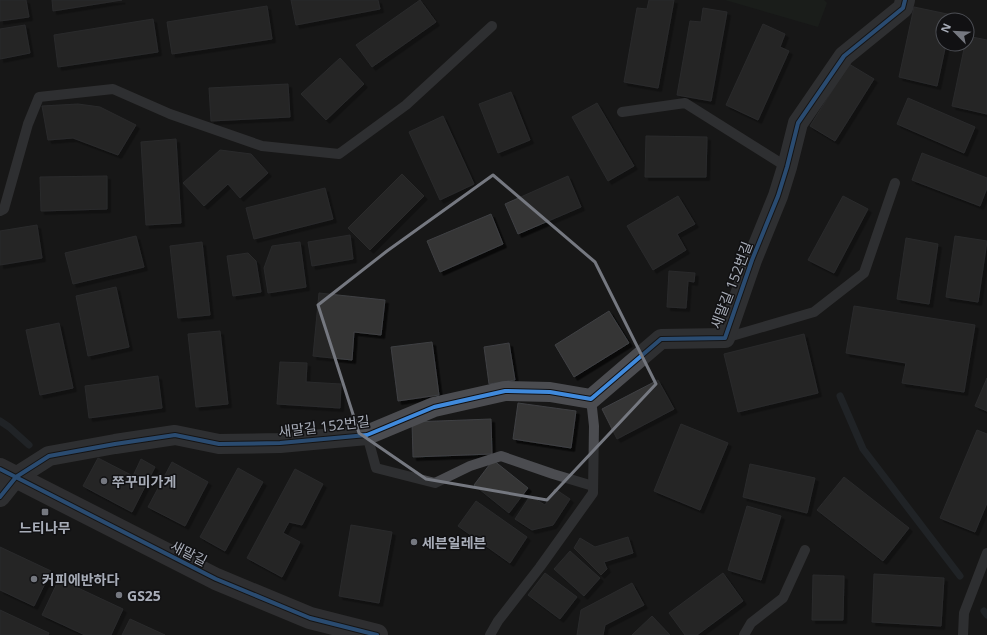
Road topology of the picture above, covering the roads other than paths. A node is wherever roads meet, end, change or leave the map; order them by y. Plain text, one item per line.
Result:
1 (905, 0) edge
2 (492, 26) dead end
3 (622, 112) dead end
4 (787, 167) junction
5 (895, 184) dead end
6 (0, 211) edge
7 (725, 338) junction
8 (590, 399) junction
9 (367, 434) junction
10 (8, 473) edge
11 (593, 486) junction
12 (0, 497) edge
13 (805, 550) dead end
14 (987, 552) edge
15 (377, 635) edge
16 (490, 635) edge
17 (744, 635) edge
18 (964, 635) edge

1 - 4 street, 새말길 152번길
2 - 6 lane
3 - 4 lane
4 - 7 street, 새말길 152번길
5 - 7 lane
7 - 8 street, 새말길 152번길
8 - 9 street, 새말길 152번길
8 - 11 lane
9 - 10 street, 새말길 152번길
9 - 11 lane
10 - 12 street, 새말길 152번길
10 - 15 street, 새말길
11 - 16 lane
13 - 17 lane
14 - 18 lane

